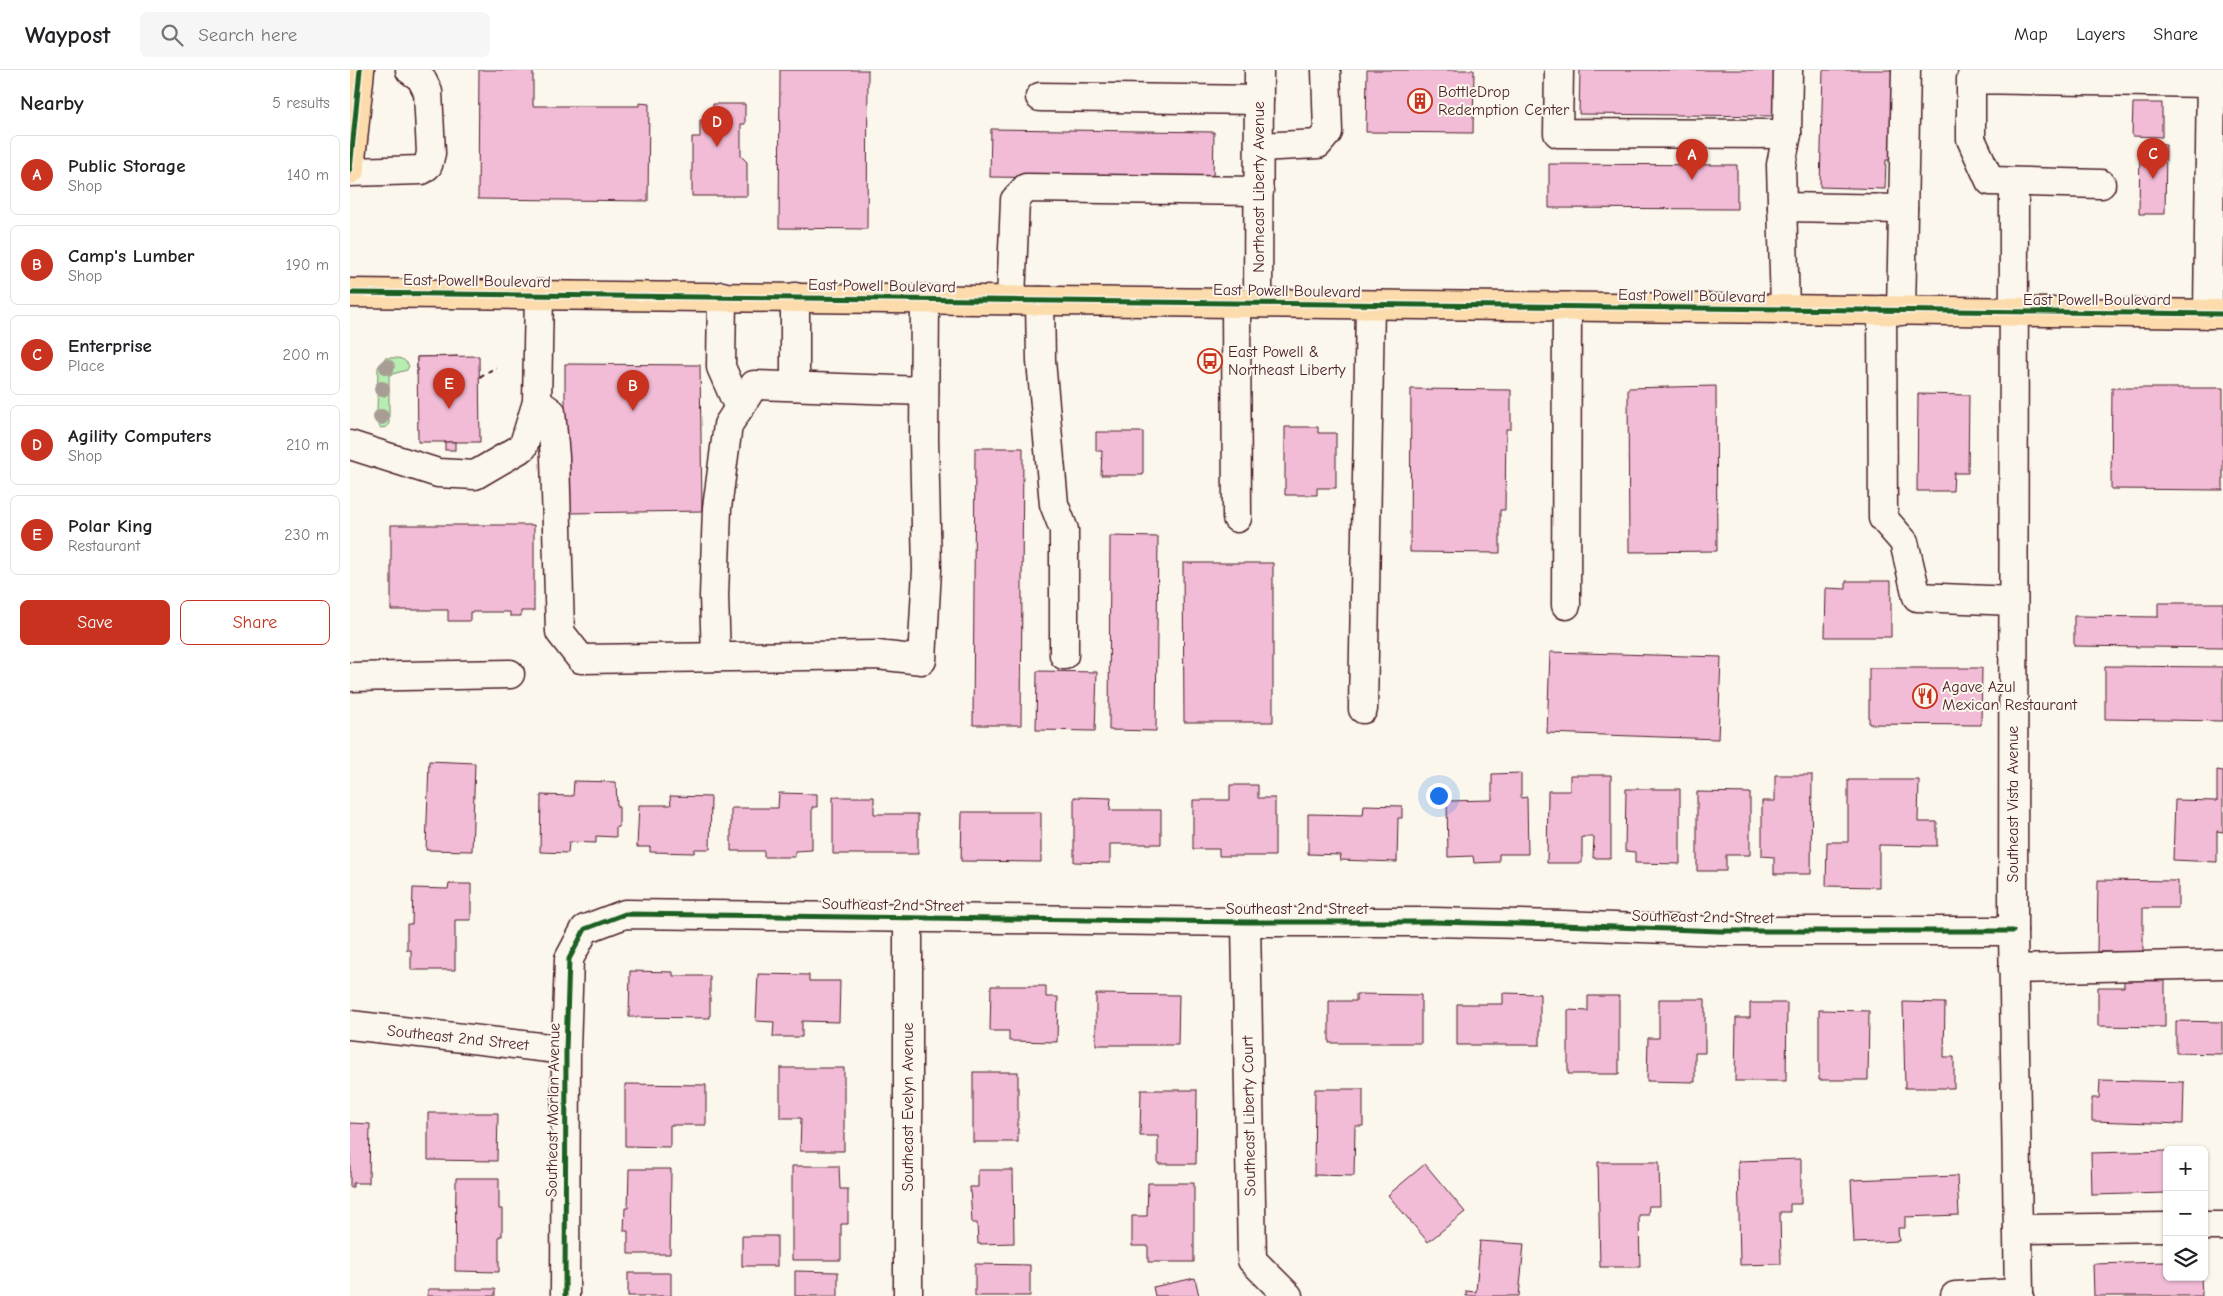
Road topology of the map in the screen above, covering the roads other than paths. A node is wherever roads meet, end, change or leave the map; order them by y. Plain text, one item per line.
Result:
1 (360, 70) edge
2 (410, 70) edge
3 (1259, 70) edge
4 (1326, 70) edge
5 (1559, 70) edge
6 (1788, 70) edge
7 (1906, 70) edge
8 (2211, 76) edge
9 (1040, 97) dead end
10 (1259, 100) junction
11 (1787, 134) junction
12 (1259, 147) junction
13 (350, 161) edge
14 (2014, 182) junction
15 (2101, 184) dead end
16 (1259, 191) junction
17 (2216, 206) edge
18 (1782, 207) junction
19 (1903, 209) junction
20 (350, 293) edge
21 (539, 294) junction
22 (722, 296) junction
23 (795, 297) junction
24 (925, 299) junction
25 (1011, 300) junction
26 (1040, 300) junction
27 (1247, 303) junction
28 (1370, 305) junction
29 (1567, 307) junction
30 (1785, 309) junction
31 (1892, 311) junction
32 (2013, 312) junction
33 (2216, 314) edge
34 (795, 386) junction
35 (924, 391) junction
36 (537, 402) junction
37 (738, 408) junction
38 (350, 445) edge
39 (1237, 518) dead end
40 (2013, 601) junction
41 (1566, 605) dead end
42 (1064, 655) dead end
43 (716, 657) junction
44 (510, 674) dead end
45 (350, 677) edge
46 (1363, 710) dead end
47 (908, 918) junction
48 (1246, 922) junction
49 (585, 929) joint
50 (2013, 931) junction
51 (2223, 964) edge
52 (2013, 969) junction
53 (350, 1025) edge
54 (566, 1050) junction
55 (2208, 1226) edge
56 (2223, 1226) edge
57 (2163, 1227) edge
58 (2018, 1229) junction
59 (2019, 1295) edge
60 (565, 1296) edge
61 (908, 1296) edge
62 (1288, 1296) edge
63 (1955, 1296) edge

1 - 13 main road
2 - 13 street
3 - 10 street, Northeast Liberty Avenue
4 - 12 street
5 - 11 street
6 - 11 street
7 - 19 street
8 - 14 street
8 - 17 street
9 - 10 street
10 - 12 street, Northeast Liberty Avenue
11 - 18 street
12 - 16 street, Northeast Liberty Avenue
14 - 15 street
14 - 32 street, Southeast Vista Avenue
16 - 25 street
16 - 27 street, Northeast Liberty Avenue
17 - 33 street
18 - 19 street
18 - 30 street
19 - 31 street
20 - 21 main road, East Powell Boulevard
21 - 22 main road, East Powell Boulevard
21 - 36 street
22 - 23 main road, East Powell Boulevard
22 - 37 street
23 - 24 main road, East Powell Boulevard
23 - 34 street
24 - 25 main road, East Powell Boulevard
24 - 35 street
25 - 26 main road, East Powell Boulevard
26 - 27 main road, East Powell Boulevard
26 - 42 street
27 - 28 main road, East Powell Boulevard
27 - 39 street, Northeast Liberty Avenue
28 - 29 main road, East Powell Boulevard
28 - 46 street
29 - 30 main road, East Powell Boulevard
29 - 41 street
30 - 31 main road, East Powell Boulevard
31 - 32 main road, East Powell Boulevard
31 - 40 street
32 - 33 main road, East Powell Boulevard
32 - 40 street, Southeast Vista Avenue
34 - 35 street
34 - 37 street
35 - 43 street
36 - 38 street
36 - 43 street
37 - 43 street
40 - 50 street, Southeast Vista Avenue
44 - 45 street
47 - 48 street, Southeast 2nd Street
47 - 49 street, Southeast 2nd Street
47 - 61 street, Southeast Evelyn Avenue
48 - 50 street, Southeast 2nd Street
48 - 62 street, Southeast Liberty Court
49 - 54 street, Southeast Morlan Avenue
50 - 52 street, Southeast Vista Avenue
51 - 52 street
52 - 58 street, Southeast Vista Avenue
53 - 54 street, Southeast 2nd Street
54 - 60 street, Southeast Morlan Avenue
55 - 56 street
57 - 58 street
58 - 59 street, Southeast Vista Avenue
59 - 63 street

